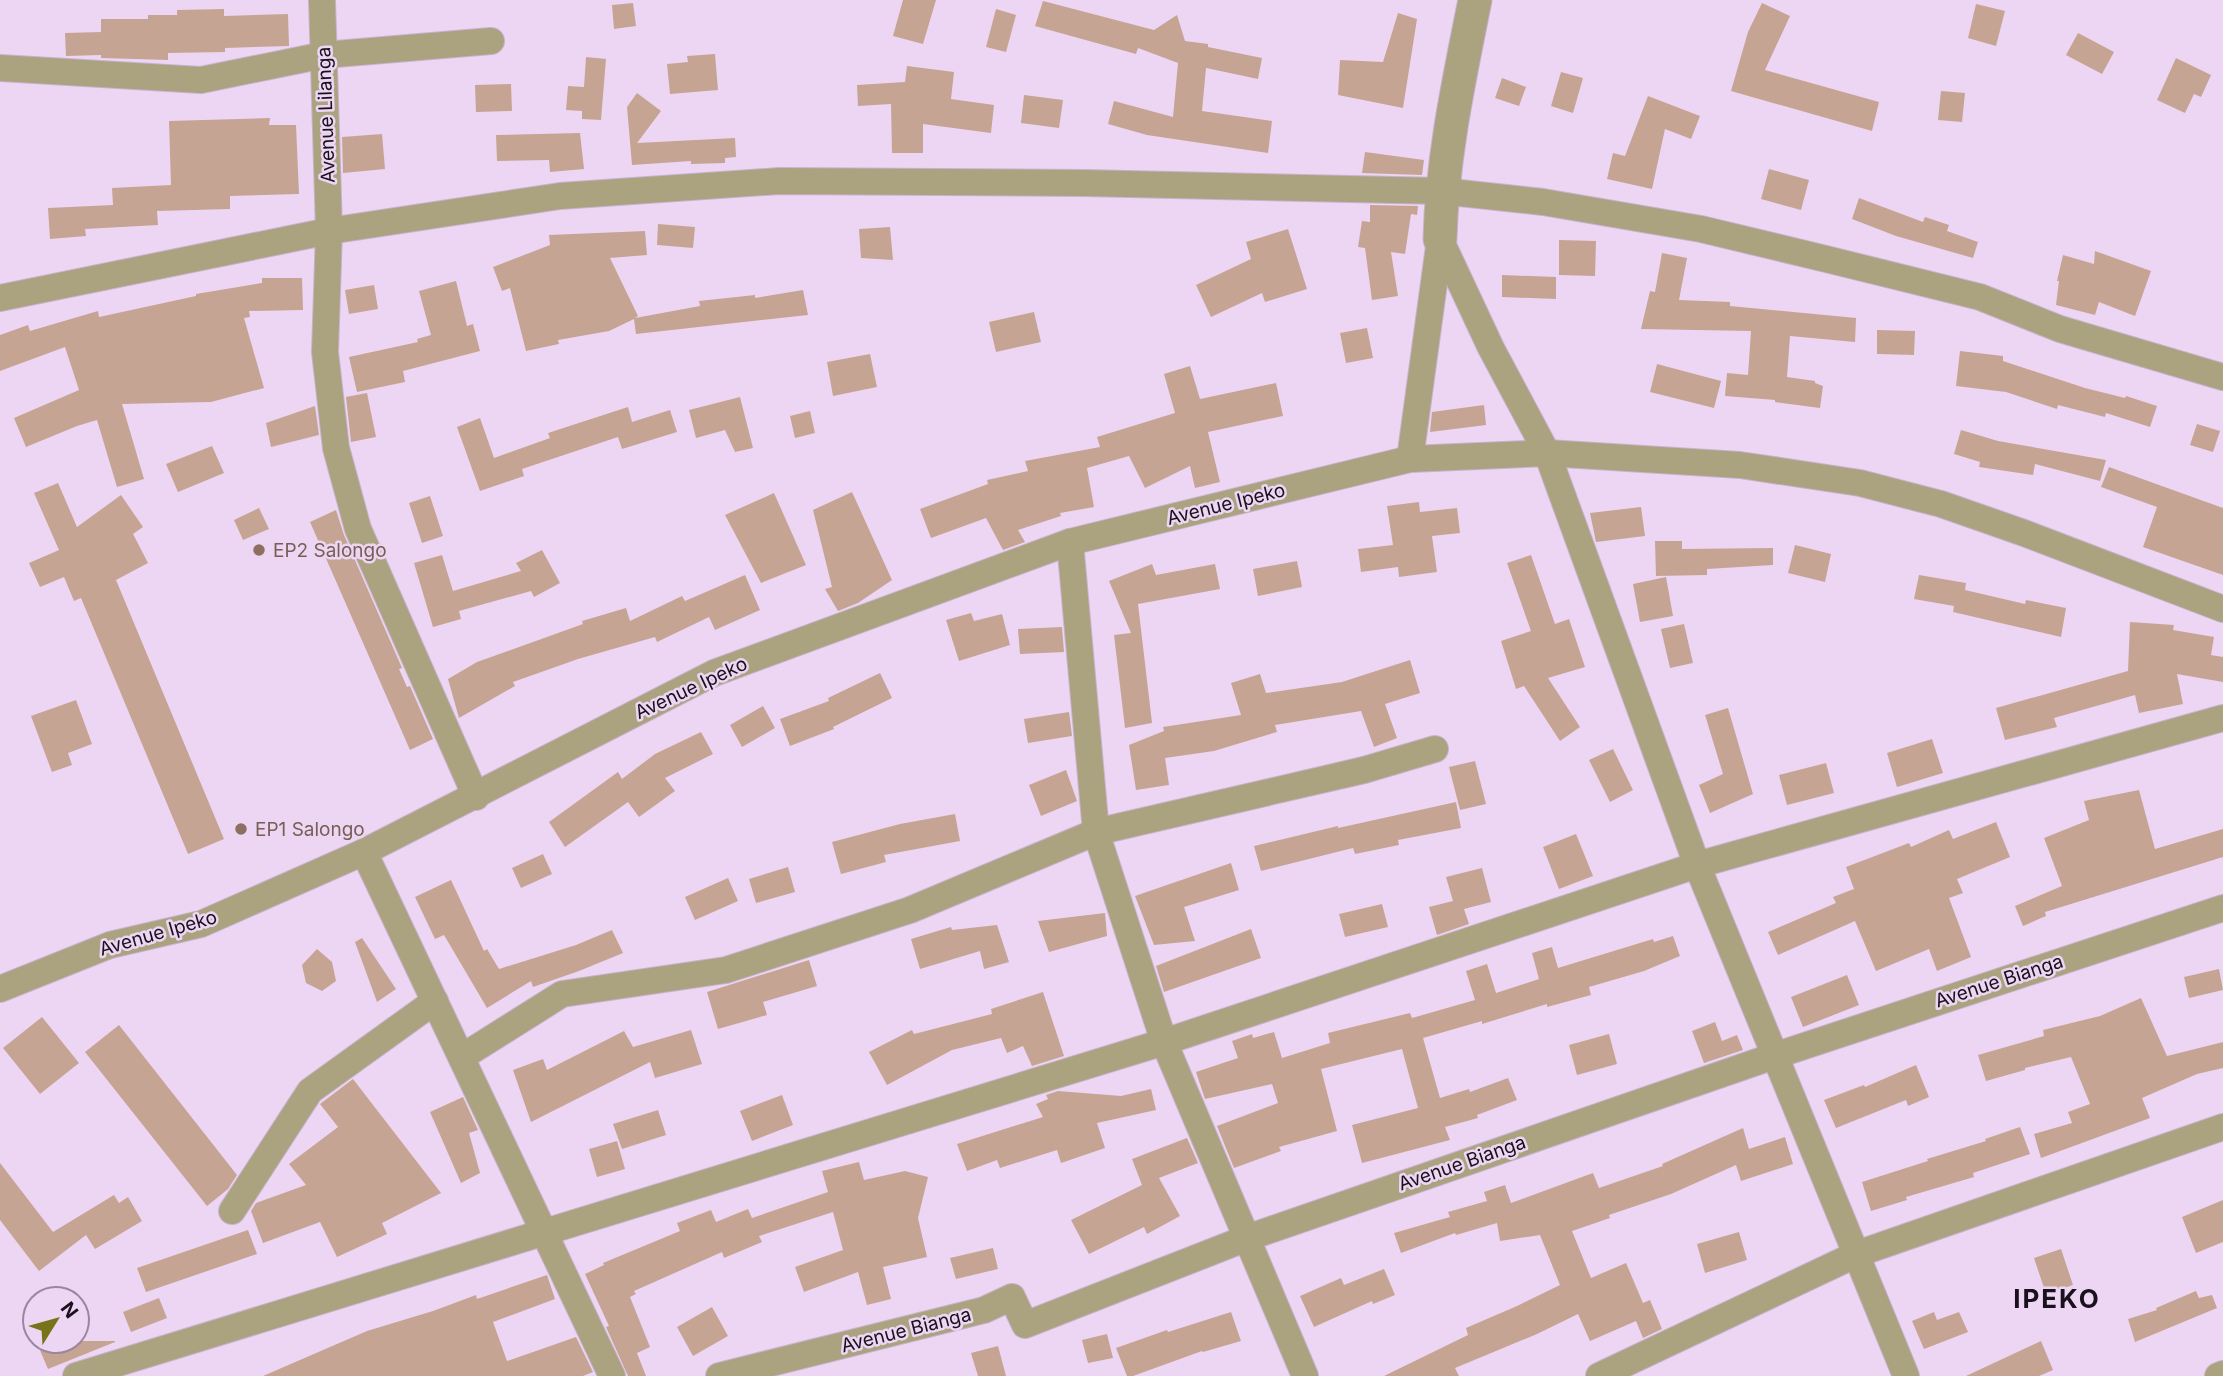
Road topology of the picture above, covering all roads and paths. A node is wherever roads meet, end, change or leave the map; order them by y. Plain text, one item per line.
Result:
1 (322, 0) edge
2 (1475, 0) edge
3 (491, 41) dead end
4 (324, 55) junction
5 (0, 68) edge
6 (1441, 191) junction
7 (329, 231) junction
8 (1440, 239) junction
9 (0, 298) edge
10 (2223, 377) edge
11 (1547, 453) junction
12 (1410, 459) junction
13 (1070, 542) junction
14 (2223, 609) edge
15 (2223, 718) edge
16 (1435, 748) dead end
17 (476, 797) junction
18 (1096, 832) junction
19 (364, 852) junction
20 (1698, 865) junction
21 (2223, 908) edge
22 (0, 989) edge
23 (435, 1001) junction
24 (1164, 1042) junction
25 (1774, 1056) junction
26 (461, 1057) junction
27 (2223, 1127) edge
28 (232, 1211) dead end
29 (545, 1233) junction
30 (1247, 1238) junction
31 (1857, 1254) junction
32 (2223, 1374) edge
33 (76, 1376) edge
34 (612, 1376) edge
35 (719, 1376) edge
36 (1305, 1376) edge
37 (1600, 1376) edge
38 (1906, 1376) edge
39 (2218, 1376) edge

1 - 4 street, Avenue Lilanga
2 - 6 street
3 - 4 street
4 - 5 street
4 - 7 street, Avenue Lilanga
6 - 7 street
6 - 8 street
6 - 10 street
7 - 9 street
7 - 17 street, Avenue Lilanga
8 - 11 street
8 - 12 street
11 - 12 street, Avenue Ipeko
11 - 14 street, Avenue Ipeko
11 - 20 street
12 - 13 street, Avenue Ipeko
13 - 17 street, Avenue Ipeko
13 - 18 street
15 - 20 street
16 - 18 street
17 - 19 street, Avenue Ipeko
18 - 24 street
18 - 26 street
19 - 22 street, Avenue Ipeko
19 - 23 street
20 - 24 street
20 - 25 street
21 - 25 street, Avenue Bianga
23 - 26 street
23 - 28 street
24 - 29 street
24 - 30 street
25 - 30 street, Avenue Bianga
25 - 31 street
26 - 29 street
27 - 31 street
29 - 33 street
29 - 34 street
30 - 35 street, Avenue Bianga
30 - 36 street
31 - 37 street
31 - 38 street
32 - 39 street

